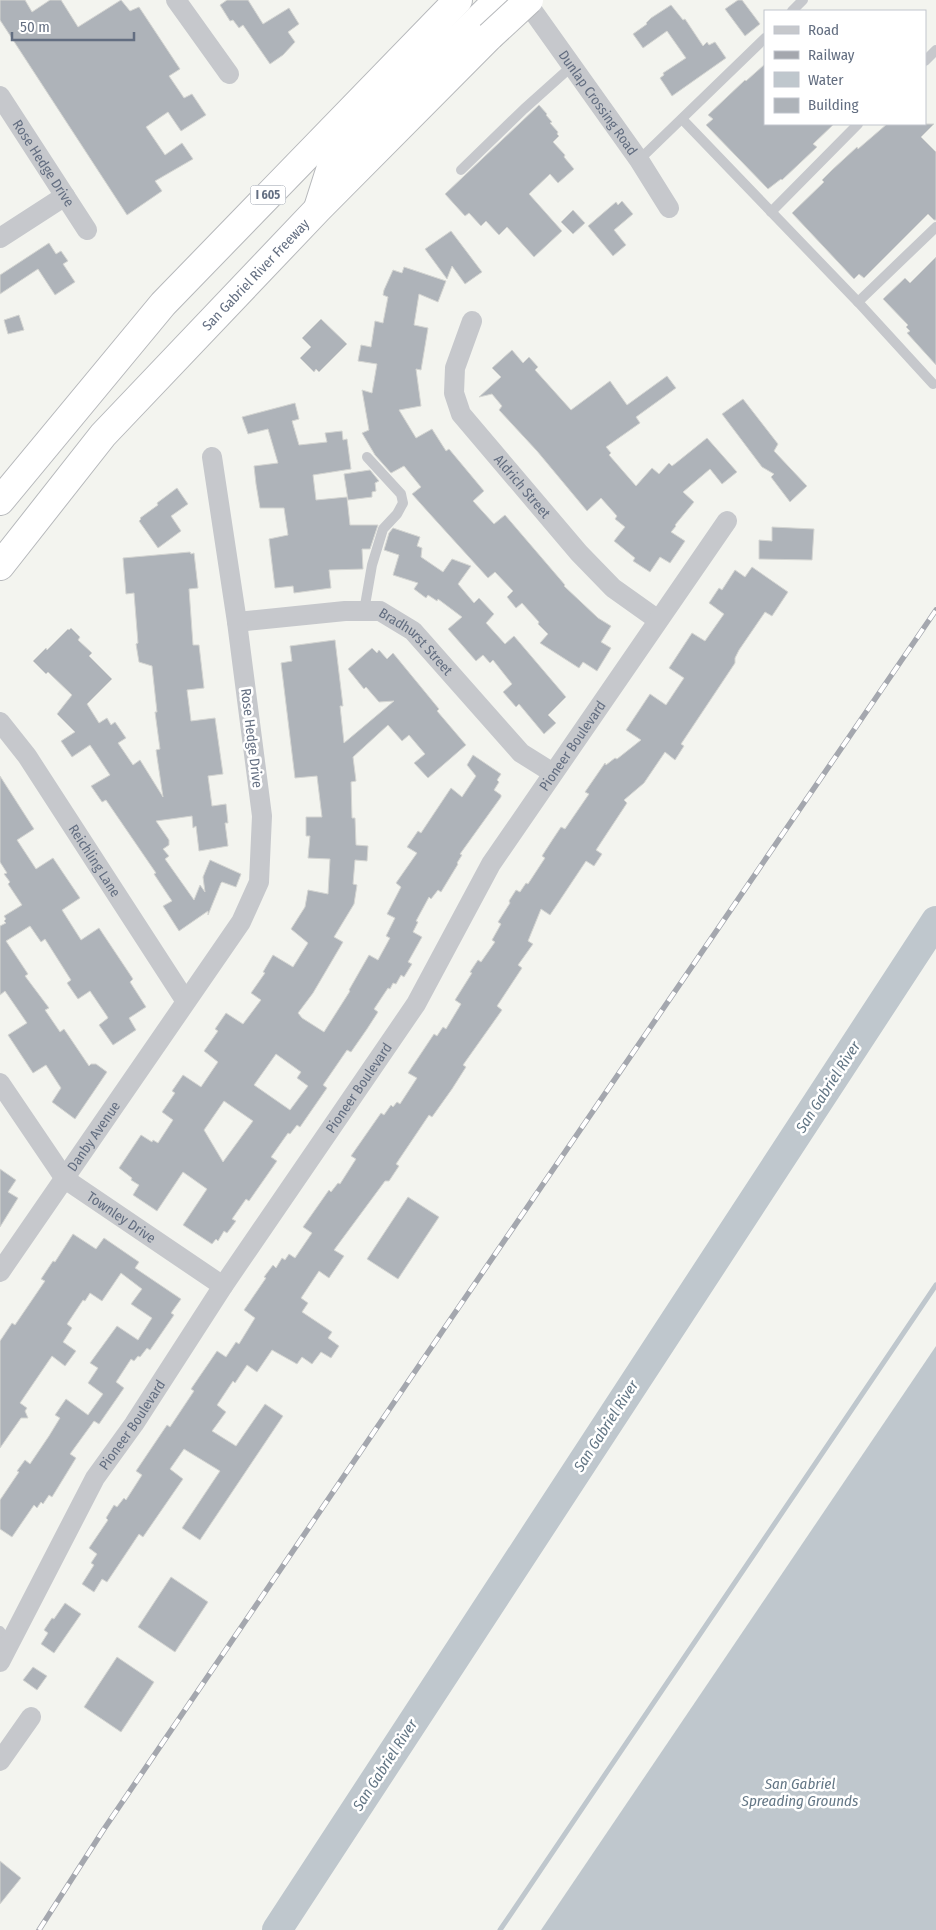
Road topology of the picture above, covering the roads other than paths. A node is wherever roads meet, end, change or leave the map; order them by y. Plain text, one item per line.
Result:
1 (176, 0) edge
2 (458, 0) edge
3 (498, 0) edge
4 (527, 0) edge
5 (804, 0) edge
6 (793, 10) edge
7 (484, 28) junction
8 (764, 39) edge
9 (936, 50) edge
10 (926, 60) edge
11 (572, 66) junction
12 (229, 74) dead end
13 (0, 96) edge
14 (682, 119) junction
15 (857, 125) edge
16 (639, 160) junction
17 (461, 170) dead end
18 (65, 196) junction
19 (669, 208) dead end
20 (771, 212) junction
21 (936, 227) edge
22 (87, 230) dead end
23 (0, 238) edge
24 (858, 302) junction
25 (472, 321) dead end
26 (933, 384) dead end
27 (212, 457) dead end
28 (367, 457) dead end
29 (0, 501) edge
30 (727, 520) dead end
31 (0, 566) edge
32 (364, 611) junction
33 (658, 620) junction
34 (237, 622) junction
35 (0, 722) edge
36 (553, 773) junction
37 (185, 1000) junction
38 (0, 1083) edge
39 (65, 1179) junction
40 (0, 1272) edge
41 (223, 1286) junction
42 (5, 1637) edge
43 (0, 1662) edge
44 (30, 1717) dead end
45 (0, 1761) edge

1 - 12 street
2 - 29 highway, I 605
3 - 7 highway
4 - 7 highway, San Gabriel River Freeway, bridge
4 - 11 street, Dunlap Crossing Road
5 - 6 lane
7 - 31 highway, San Gabriel River Freeway
8 - 14 lane
9 - 10 lane
11 - 16 street, Dunlap Crossing Road
11 - 17 lane
13 - 18 street, Rose Hedge Drive
14 - 16 lane
14 - 20 lane
15 - 20 lane
16 - 19 street, Dunlap Crossing Road
18 - 22 street, Rose Hedge Drive
18 - 23 street
20 - 24 lane
21 - 24 lane
24 - 26 lane
25 - 33 street, Aldrich Street
27 - 34 street, Rose Hedge Drive
28 - 32 lane
30 - 33 street, Pioneer Boulevard
32 - 34 street, Bradhurst Street
32 - 36 street, Bradhurst Street
33 - 36 street, Pioneer Boulevard
34 - 37 street, Rose Hedge Drive
35 - 37 street, Reichling Lane
36 - 41 street, Pioneer Boulevard
37 - 39 street, Danby Avenue
38 - 39 street, Townley Drive
39 - 40 street, Danby Avenue
39 - 41 street, Townley Drive
41 - 42 street, Pioneer Boulevard
42 - 43 street, Pioneer Boulevard
44 - 45 street

